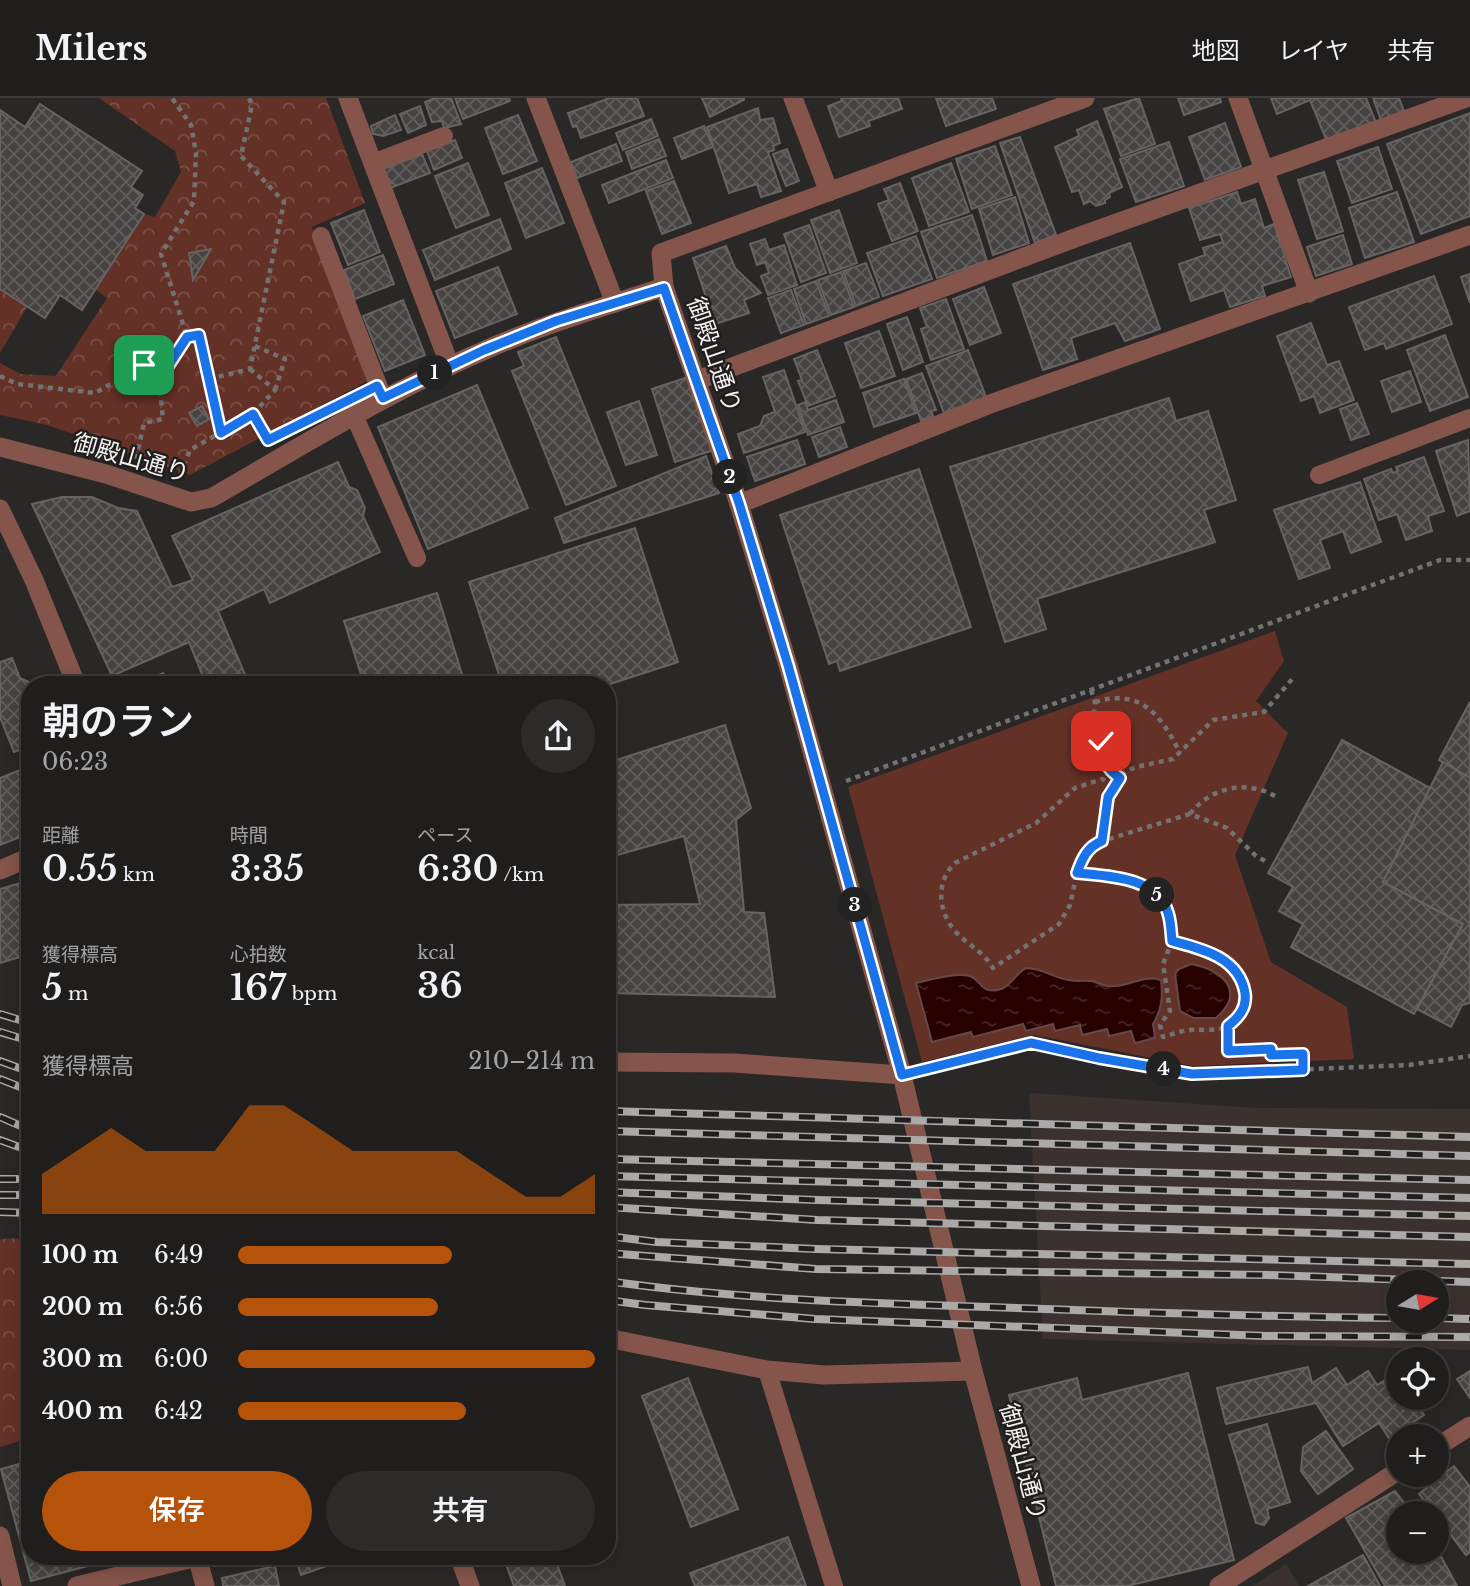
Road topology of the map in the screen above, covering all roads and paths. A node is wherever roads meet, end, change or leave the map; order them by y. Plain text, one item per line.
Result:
1 (172, 98) edge
2 (249, 98) edge
3 (348, 98) edge
4 (536, 98) edge
5 (793, 98) edge
6 (1085, 98) edge
7 (1238, 98) edge
8 (1466, 98) edge
9 (1044, 105) edge
10 (444, 136) dead end
11 (373, 163) junction
12 (1264, 171) junction
13 (829, 192) junction
14 (1470, 235) edge
15 (321, 236) dead end
16 (664, 288) junction
17 (1309, 292) junction
18 (615, 303) junction
19 (187, 337) junction
20 (255, 346) junction
21 (450, 366) junction
22 (250, 369) junction
23 (0, 376) edge
24 (209, 379) junction
25 (159, 380) junction
26 (698, 380) junction
27 (275, 390) junction
28 (383, 398) junction
29 (253, 414) junction
30 (354, 415) junction
31 (1470, 418) edge
32 (221, 433) junction
33 (257, 446) dead end
34 (0, 447) edge
35 (135, 463) dead end
36 (1319, 475) dead end
37 (179, 479) dead end
38 (739, 503) junction
39 (0, 509) edge
40 (417, 558) dead end
41 (1470, 560) edge
42 (73, 676) edge
43 (1293, 678) dead end
44 (1091, 690) junction
45 (1096, 702) junction
46 (1180, 753) junction
47 (1120, 778) junction
48 (837, 784) dead end
49 (1114, 785) junction
50 (1275, 796) dead end
51 (1190, 814) junction
52 (1102, 841) junction
53 (21, 861) edge
54 (1267, 862) dead end
55 (0, 870) edge
56 (1077, 873) junction
57 (1172, 941) junction
58 (1228, 1026) junction
59 (1470, 1056) edge
60 (616, 1062) edge
61 (1303, 1070) junction
62 (903, 1083) junction
63 (616, 1340) edge
64 (766, 1370) junction
65 (973, 1371) junction
66 (1470, 1426) edge
67 (1449, 1439) edge
68 (1386, 1479) edge
69 (0, 1536) edge
70 (164, 1565) edge
71 (199, 1565) edge
72 (463, 1565) edge
73 (12, 1586) edge
74 (77, 1586) edge
75 (205, 1586) edge
76 (470, 1586) edge
77 (834, 1586) edge
78 (1031, 1586) edge
79 (1219, 1586) edge

1 - 19 path
2 - 20 path
3 - 11 street
4 - 18 street
5 - 13 street
6 - 9 street
7 - 12 street
8 - 12 street
9 - 13 street
10 - 11 lane
11 - 21 street
12 - 17 street
12 - 26 street
13 - 16 street
14 - 17 street
15 - 28 lane
16 - 18 street, 御殿山通り
16 - 26 street, 御殿山通り
17 - 38 street
18 - 21 street, 御殿山通り
19 - 24 path
19 - 25 path
20 - 22 path
20 - 27 path
21 - 28 street, 御殿山通り
22 - 24 path
22 - 27 path
23 - 25 path
24 - 32 path
25 - 35 path
26 - 38 street, 御殿山通り
27 - 29 path
28 - 30 street, 御殿山通り
29 - 32 path
29 - 33 path
30 - 34 street, 御殿山通り
30 - 40 lane
31 - 36 lane
32 - 37 path
38 - 62 street, 御殿山通り
39 - 42 street
41 - 44 path
43 - 46 path
44 - 45 path
44 - 48 path
45 - 46 path
45 - 47 path
46 - 47 path
47 - 49 path
49 - 52 path
49 - 56 path
50 - 51 path
51 - 52 path
51 - 54 path
52 - 56 path
53 - 55 street
56 - 57 path
57 - 58 path
57 - 58 path
58 - 61 path
59 - 61 path
60 - 62 street
61 - 62 path
62 - 65 street, 御殿山通り
63 - 64 street
64 - 65 street
64 - 77 lane
65 - 78 street, 御殿山通り
66 - 67 street
68 - 79 street
69 - 73 street
70 - 74 street
71 - 75 street
72 - 76 street

